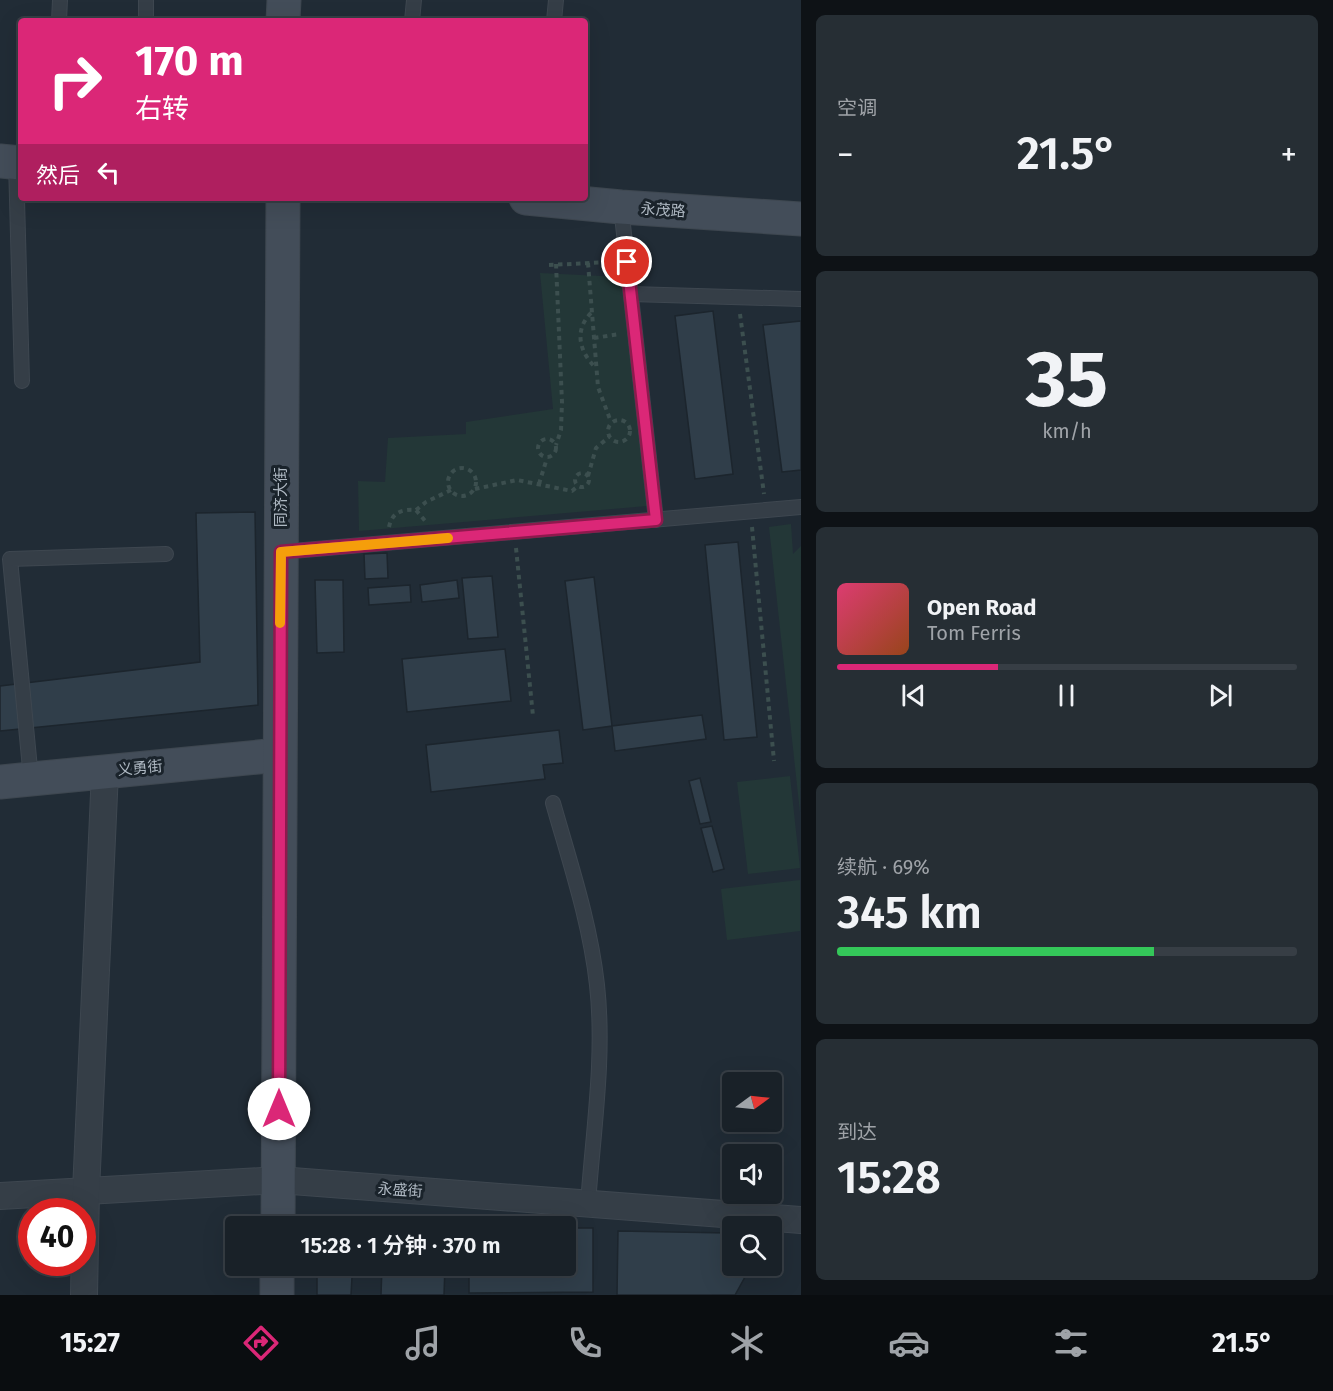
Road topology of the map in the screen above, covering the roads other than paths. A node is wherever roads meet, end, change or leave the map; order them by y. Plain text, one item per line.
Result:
1 (60, 0) edge
2 (146, 0) edge
3 (284, 0) edge
4 (414, 0) edge
5 (556, 0) edge
6 (59, 18) edge
7 (146, 18) edge
8 (284, 18) edge
9 (412, 18) edge
10 (554, 18) edge
11 (12, 162) edge
12 (283, 201) edge
13 (564, 201) edge
14 (621, 207) junction
15 (801, 219) edge
16 (631, 294) junction
17 (801, 299) edge
18 (22, 381) dead end
19 (801, 507) edge
20 (656, 520) junction
21 (281, 552) junction
22 (166, 554) dead end
23 (279, 755) junction
24 (105, 772) junction
25 (15, 780) edge
26 (553, 803) dead end
27 (279, 1180) junction
28 (86, 1191) junction
29 (0, 1196) edge
30 (588, 1204) junction
31 (278, 1216) edge
32 (801, 1220) edge
33 (277, 1276) edge
34 (84, 1295) edge
35 (277, 1295) edge

1 - 6 lane
2 - 7 lane
3 - 8 street
4 - 9 lane
5 - 10 lane
11 - 18 lane
12 - 21 street, 同济大街
13 - 14 street, 永茂路
14 - 15 street, 永茂路
14 - 16 lane
16 - 17 lane
16 - 20 lane
19 - 20 lane
20 - 21 lane
21 - 23 street, 同济大街
22 - 25 lane
23 - 24 street, 义勇街
23 - 27 street, 同济大街
24 - 25 street, 义勇街
24 - 28 street
26 - 30 lane
27 - 28 street, 永盛街
27 - 30 street, 永盛街
27 - 31 street, 同济大街
28 - 29 street, 永盛街
28 - 34 street
30 - 32 street, 永盛街
33 - 35 street

